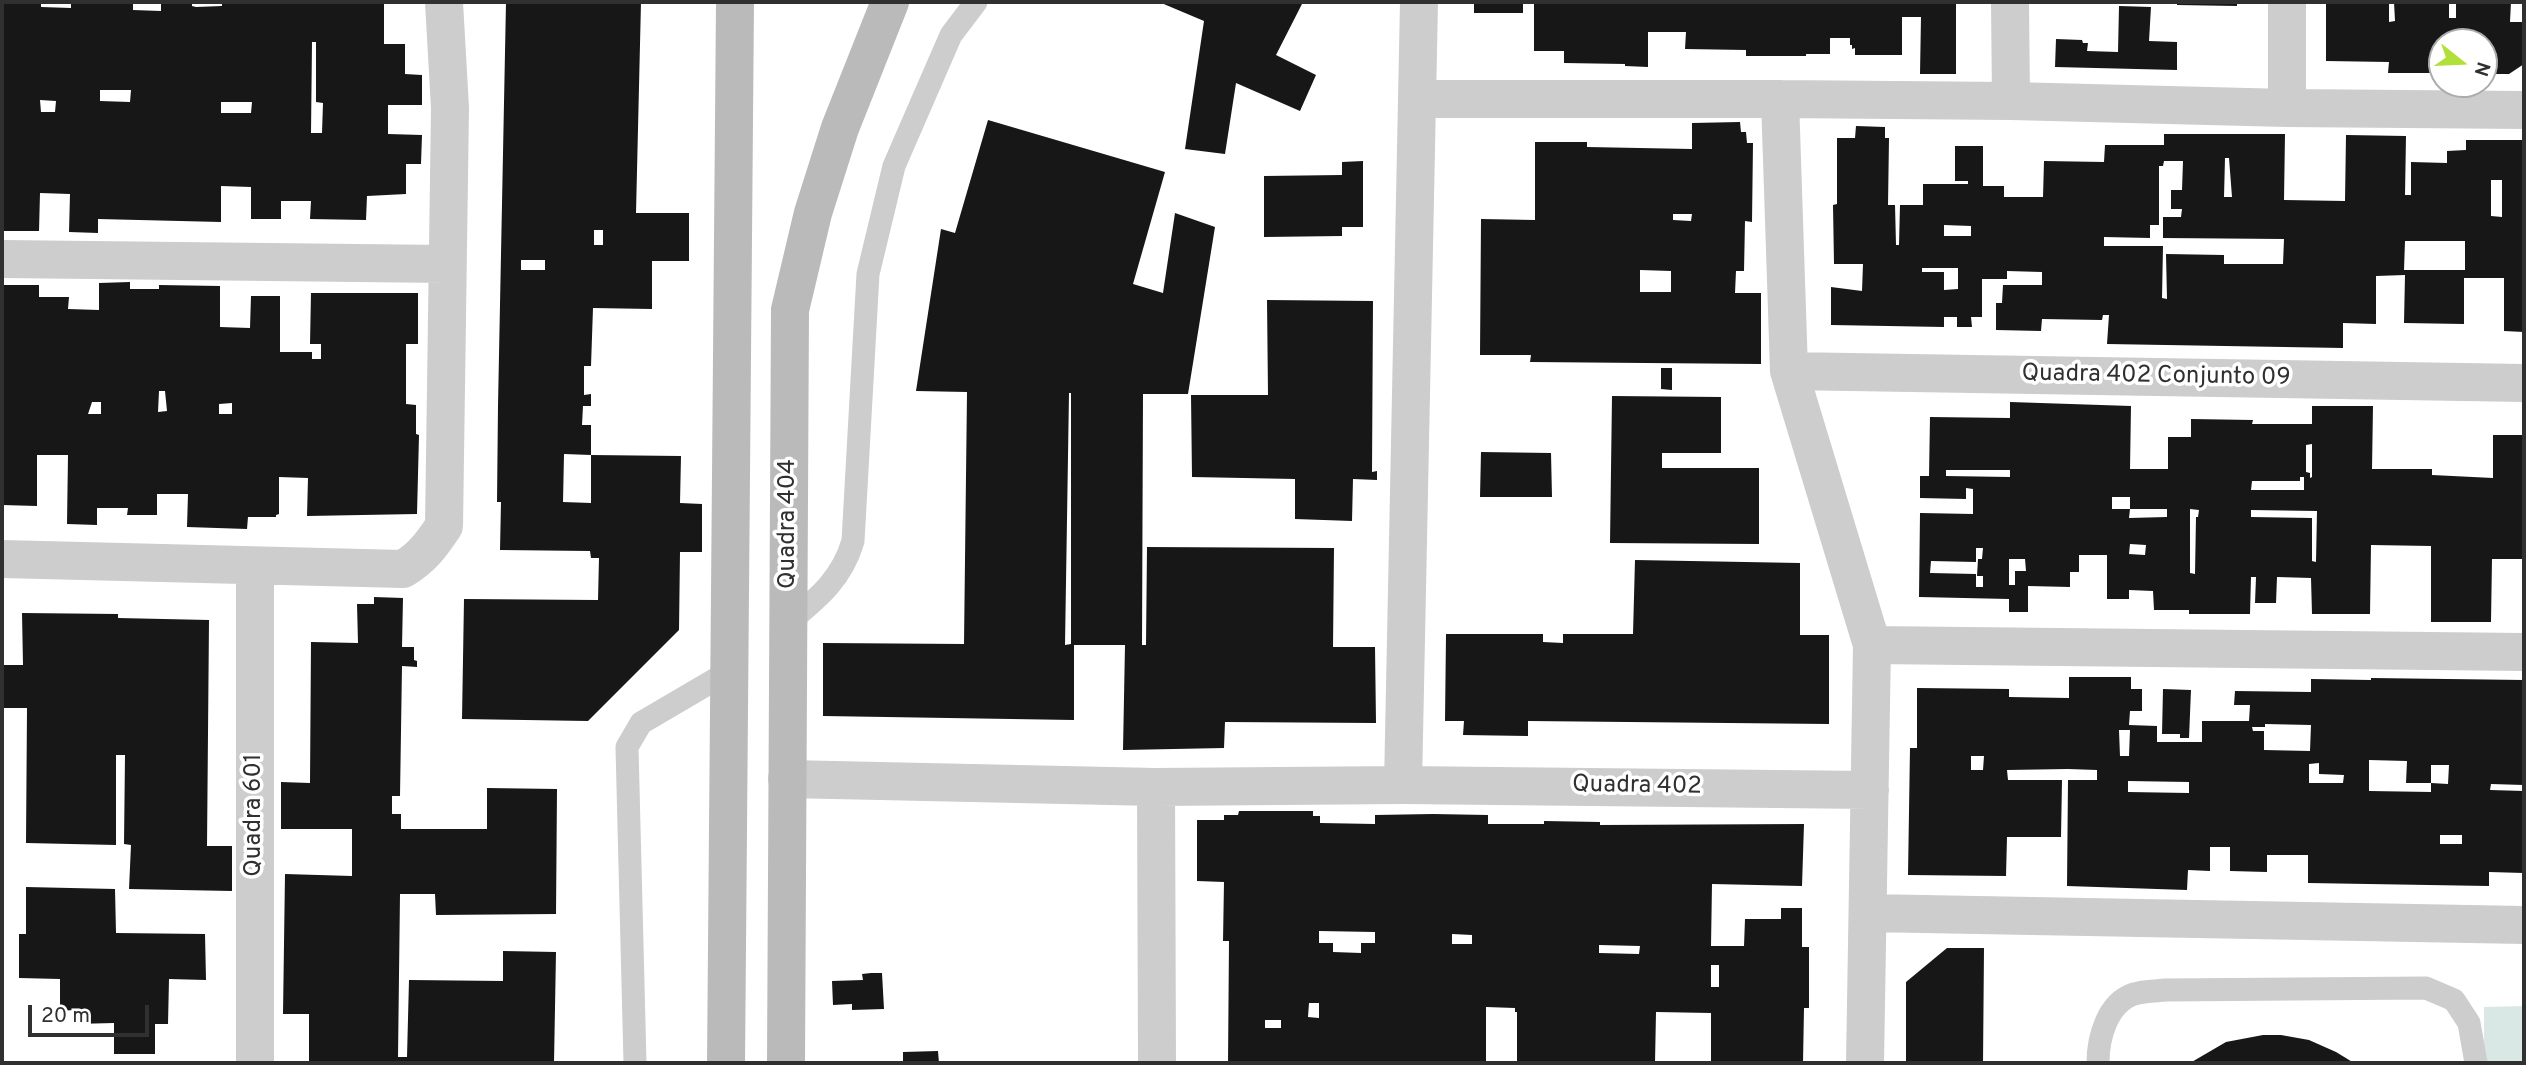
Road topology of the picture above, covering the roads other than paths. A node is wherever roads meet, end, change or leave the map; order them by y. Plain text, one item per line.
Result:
1 (444, 2) edge
2 (735, 2) edge
3 (890, 2) edge
4 (975, 2) edge
5 (1419, 2) edge
6 (2010, 2) edge
7 (2287, 2) edge
8 (1418, 99) junction
9 (1780, 99) junction
10 (2011, 101) junction
11 (2287, 108) junction
12 (2524, 110) edge
13 (2, 259) edge
14 (446, 264) junction
15 (1789, 371) junction
16 (2524, 383) edge
17 (2, 559) edge
18 (255, 567) junction
19 (789, 622) junction
20 (1872, 645) junction
21 (2524, 652) edge
22 (728, 673) junction
23 (787, 779) junction
24 (1403, 785) junction
25 (1156, 787) junction
26 (1870, 789) junction
27 (1868, 913) junction
28 (2524, 925) edge
29 (787, 1025) junction
30 (726, 1045) edge
31 (255, 1063) edge
32 (635, 1063) edge
33 (786, 1063) edge
34 (1157, 1063) edge
35 (1865, 1063) edge
36 (2098, 1063) edge
37 (2476, 1063) edge

1 - 14 street
2 - 22 main road
3 - 19 main road, Quadra 404
4 - 19 lane
5 - 8 street
6 - 10 street
7 - 11 street
8 - 9 street
8 - 24 street
9 - 10 street
9 - 15 street
10 - 11 street
11 - 12 street
13 - 14 street
14 - 18 street
15 - 16 street, Quadra 402 Conjunto 09
15 - 20 street
17 - 18 street
18 - 31 street, Quadra 601
19 - 23 main road, Quadra 404
20 - 21 street
20 - 26 street
22 - 30 main road
22 - 32 lane
23 - 25 street, Quadra 402
23 - 29 main road, Quadra 404
24 - 25 street, Quadra 402
24 - 26 street, Quadra 402
25 - 34 street
26 - 27 street
27 - 28 street
27 - 35 street
29 - 30 main road
29 - 33 main road, Quadra 404
36 - 37 lane

